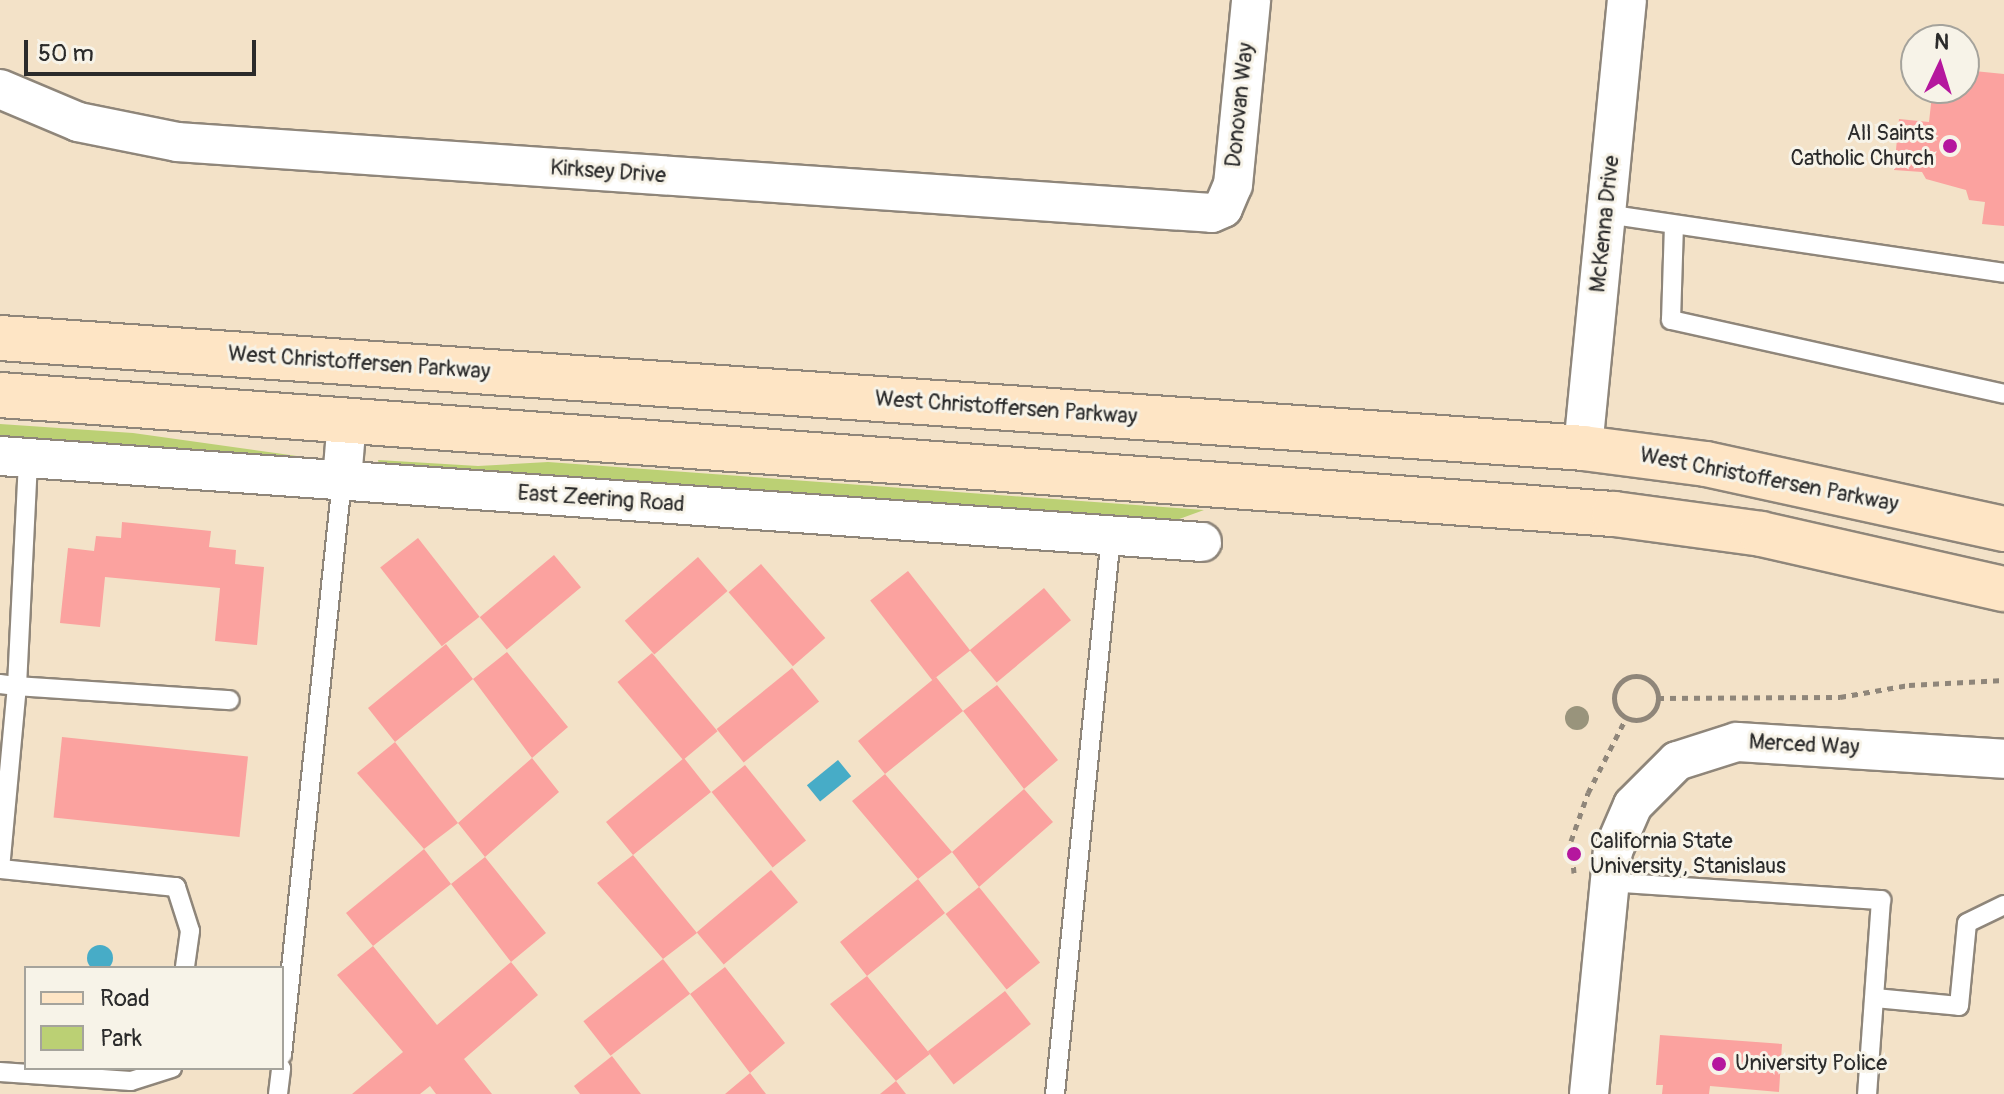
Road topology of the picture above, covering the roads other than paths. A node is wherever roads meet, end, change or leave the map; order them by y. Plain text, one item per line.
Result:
1 (1251, 0) edge
2 (1627, 0) edge
3 (0, 89) edge
4 (1223, 208) joint
5 (1606, 214) junction
6 (1674, 225) junction
7 (2004, 273) edge
8 (0, 338) edge
9 (2004, 394) edge
10 (0, 395) edge
11 (347, 419) junction
12 (1583, 448) junction
13 (14, 457) edge
14 (342, 480) junction
15 (1404, 496) junction
16 (2004, 529) edge
17 (1111, 536) junction
18 (1202, 542) dead end
19 (2004, 589) edge
20 (8, 685) edge
21 (230, 700) dead end
22 (2004, 759) edge
23 (0, 869) edge
24 (1609, 882) junction
25 (2004, 905) edge
26 (185, 966) edge
27 (1875, 998) junction
28 (284, 1036) edge
29 (166, 1070) edge
30 (281, 1070) edge
31 (0, 1072) edge
32 (278, 1094) edge
33 (1055, 1094) edge
34 (1589, 1094) edge
35 (1867, 1094) edge

1 - 4 street, Donovan Way
2 - 5 street, McKenna Drive
3 - 4 street, Kirksey Drive
5 - 6 lane
5 - 12 street, McKenna Drive
6 - 7 lane
6 - 9 lane
8 - 12 street, West Christoffersen Parkway
10 - 11 street
11 - 14 street
11 - 15 street
12 - 15 street
12 - 16 street, West Christoffersen Parkway
13 - 14 street, East Zeering Road
13 - 20 lane
14 - 17 street, East Zeering Road
14 - 28 lane
15 - 19 street
17 - 18 street, East Zeering Road
17 - 33 lane
20 - 21 lane
20 - 23 lane
22 - 24 street, Merced Way
23 - 26 lane
24 - 27 lane
24 - 34 street, Merced Way
25 - 27 lane
27 - 35 lane
29 - 31 lane
30 - 32 lane

